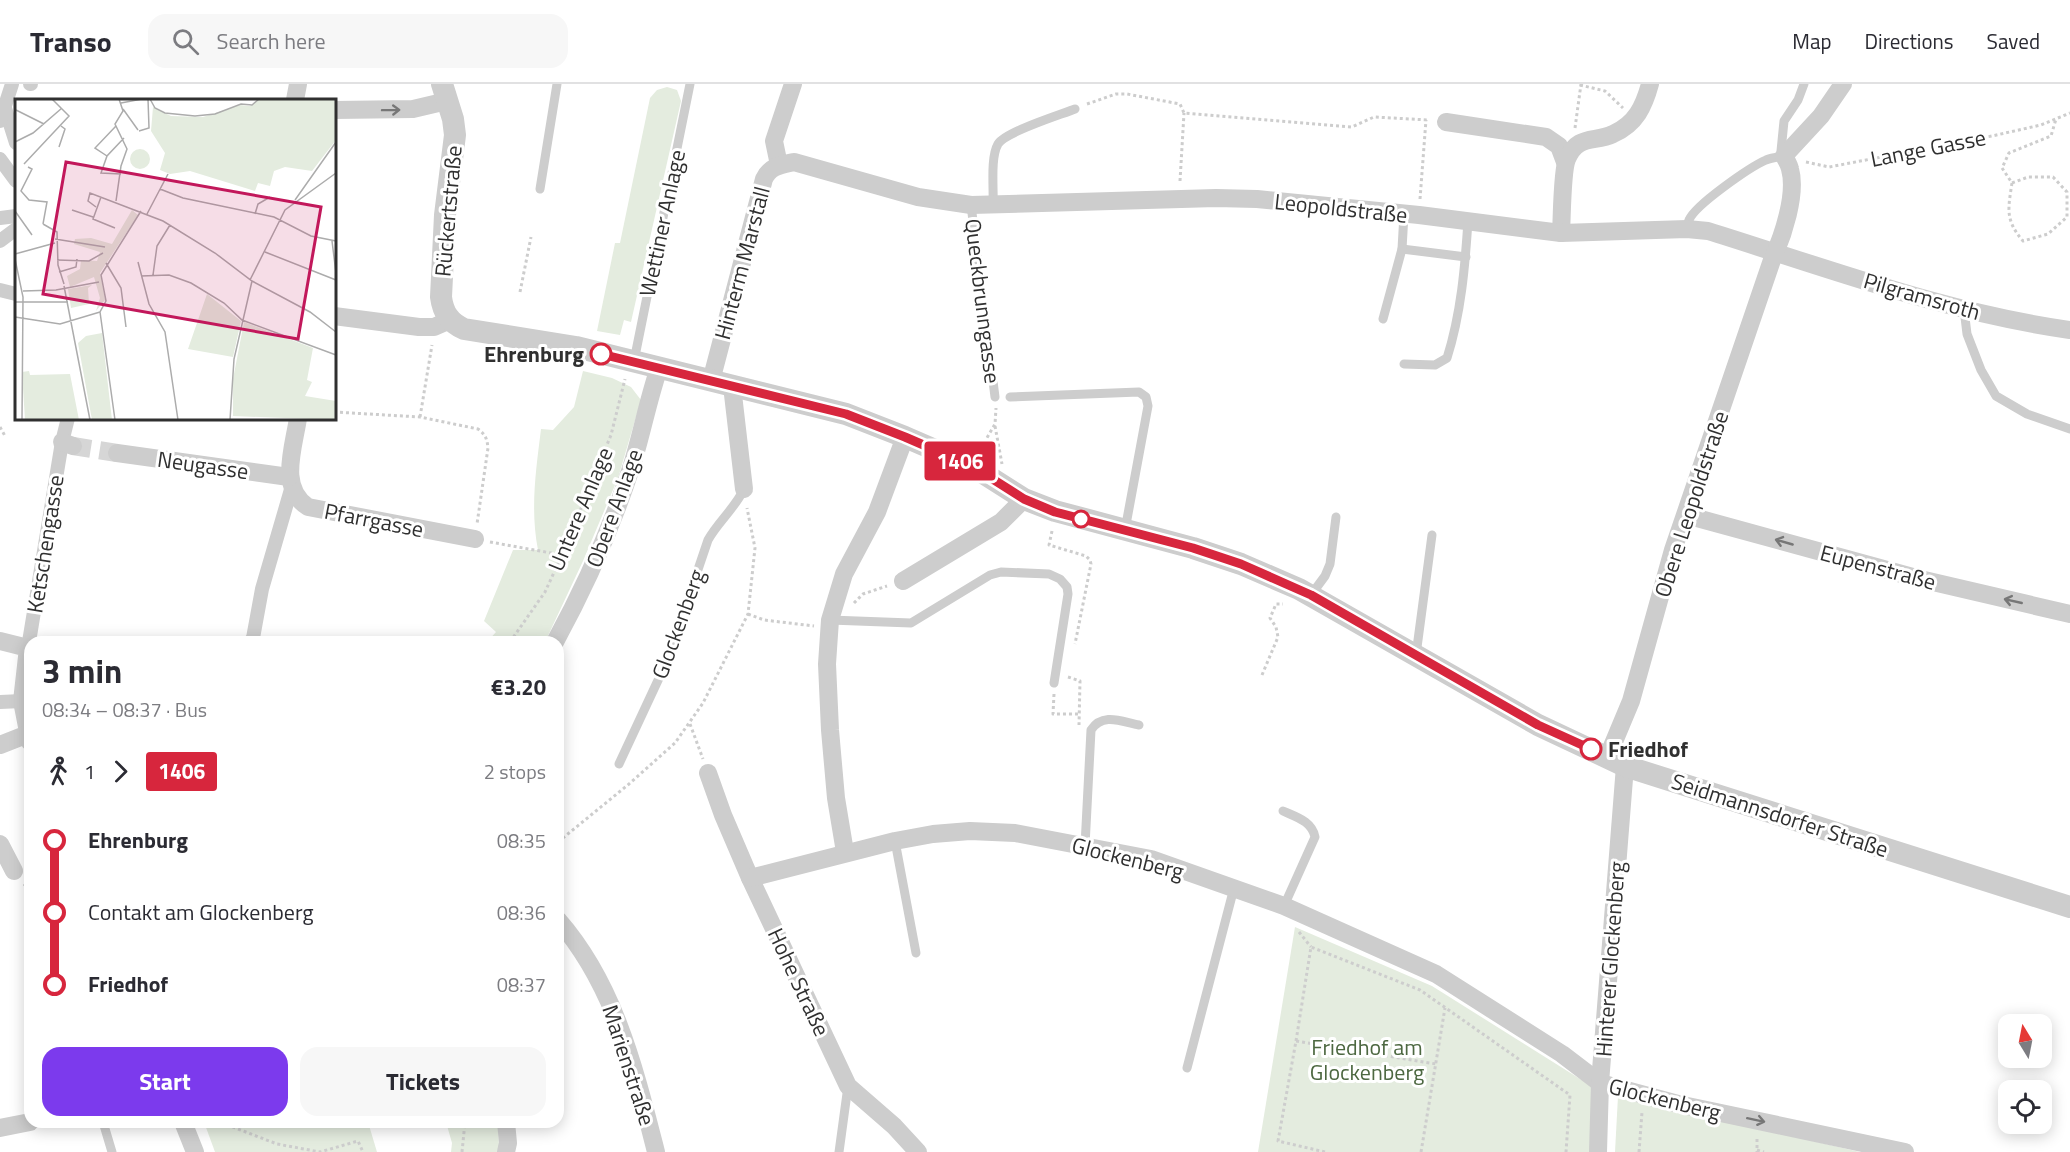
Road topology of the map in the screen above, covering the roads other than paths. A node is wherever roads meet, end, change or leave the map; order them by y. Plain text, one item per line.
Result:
1 (12, 84) edge
2 (298, 84) edge
3 (557, 84) edge
4 (690, 84) edge
5 (793, 84) edge
6 (1650, 84) edge
7 (1804, 84) edge
8 (1843, 84) edge
9 (445, 93) edge
10 (295, 99) edge
11 (1075, 109) road end
12 (336, 110) edge
13 (7, 114) edge
14 (1446, 122) road end
15 (15, 139) edge
16 (1569, 156) junction
17 (1784, 156) junction
18 (0, 159) edge
19 (779, 165) junction
20 (15, 180) edge
21 (540, 189) dead end
22 (971, 205) junction
23 (993, 205) junction
24 (1411, 215) junction
25 (15, 216) edge
26 (0, 218) edge
27 (1468, 221) junction
28 (1687, 229) junction
29 (15, 231) edge
30 (1561, 233) junction
31 (0, 241) edge
32 (1402, 249) junction
33 (1776, 252) junction
34 (1466, 256) junction
35 (0, 290) edge
36 (15, 294) edge
37 (1964, 309) junction
38 (336, 316) edge
39 (1383, 320) dead end
40 (442, 324) junction
41 (2070, 330) edge
42 (1404, 364) dead end
43 (630, 367) junction
44 (659, 368) junction
45 (721, 383) junction
46 (995, 397) dead end
47 (1010, 397) dead end
48 (68, 420) edge
49 (298, 420) edge
50 (2070, 429) edge
51 (905, 437) junction
52 (117, 453) tunnel mouth
53 (290, 482) junction
54 (744, 489) joint
55 (1024, 499) junction
56 (1686, 515) junction
57 (1336, 517) dead end
58 (1125, 531) junction
59 (1432, 535) dead end
60 (475, 539) road end
61 (903, 581) road end
62 (1311, 595) junction
63 (2070, 614) edge
64 (830, 624) junction
65 (31, 636) edge
66 (253, 636) edge
67 (558, 636) edge
68 (0, 641) edge
69 (24, 647) edge
70 (1416, 655) junction
71 (1054, 682) road end
72 (24, 701) edge
73 (0, 702) edge
74 (1139, 725) dead end
75 (24, 739) edge
76 (0, 745) edge
77 (1616, 761) junction
78 (619, 764) dead end
79 (708, 773) road end
80 (1283, 811) dead end
81 (895, 841) junction
82 (0, 844) edge
83 (1086, 846) junction
84 (845, 852) junction
85 (14, 871) dead end
86 (750, 878) junction
87 (1234, 888) junction
88 (1284, 906) junction
89 (2070, 907) edge
90 (564, 927) edge
91 (916, 953) dead end
92 (1187, 1068) dead end
93 (1600, 1083) junction
94 (848, 1086) junction
95 (24, 1123) edge
96 (0, 1128) edge
97 (105, 1128) edge
98 (192, 1128) edge
99 (507, 1128) edge
100 (112, 1152) edge
101 (195, 1152) edge
102 (506, 1152) edge
103 (656, 1152) edge
104 (839, 1152) edge
105 (918, 1152) edge
106 (1598, 1152) edge
107 (1905, 1152) edge

1 - 13 street
2 - 10 street
3 - 21 lane
4 - 43 lane, Wettiner Anlage
5 - 19 street, Hinterm Marstall
6 - 16 street
7 - 17 lane
8 - 17 street
12 -> 9 street
9 - 40 street, Rückertstraße
11 - 23 lane
13 - 15 street
14 - 16 street
16 - 30 street
17 - 28 lane
17 - 33 street, Obere Leopoldstraße
18 - 20 street
19 - 22 street, Leopoldstraße
19 - 45 street, Hinterm Marstall
22 - 23 street, Leopoldstraße
22 - 46 lane, Queckbrunngasse
23 - 24 street, Leopoldstraße
24 - 27 street, Leopoldstraße
24 - 32 lane
25 - 26 street
27 - 30 street, Leopoldstraße
27 - 34 lane
28 - 30 street, Leopoldstraße
28 - 33 street, Pilgramsroth
29 - 31 street
32 - 34 lane
32 - 39 lane
33 - 37 street, Pilgramsroth
33 - 56 street, Obere Leopoldstraße
34 - 42 lane
35 - 36 street
37 - 41 street, Pilgramsroth
37 - 50 lane
38 - 40 street
40 - 43 street, Seidmannsdorfer Straße
43 - 44 street, Seidmannsdorfer Straße
44 - 45 street, Seidmannsdorfer Straße
44 - 67 street, Obere Anlage
45 - 51 street, Seidmannsdorfer Straße
45 - 54 street
47 - 58 lane, Queckbrunngasse
48 - 65 street, Ketschengasse
49 - 53 street
51 - 55 street, Seidmannsdorfer Straße
51 - 64 street
52 - 53 street, Neugasse
53 - 60 street, Pfarrgasse
53 - 66 street
54 - 78 lane, Glockenberg
55 - 58 street, Seidmannsdorfer Straße
55 - 61 street
63 -> 56 street, Eupenstraße
56 - 77 street, Obere Leopoldstraße
57 - 62 lane
58 - 62 street, Seidmannsdorfer Straße
59 - 70 lane
62 - 70 street, Seidmannsdorfer Straße
64 - 71 lane
64 - 84 street
68 - 69 street
70 - 77 street, Seidmannsdorfer Straße
72 - 73 street
74 - 83 lane
75 - 76 street
77 - 89 street, Seidmannsdorfer Straße
77 - 93 street, Hinterer Glockenberg
79 - 86 street
80 - 88 lane
81 - 83 street, Glockenberg
81 - 84 street, Glockenberg
81 - 91 lane
82 - 85 street
83 - 87 street, Glockenberg
84 - 86 street, Glockenberg
86 - 94 street, Hohe Straße
87 - 88 street, Glockenberg
87 - 92 lane
88 - 93 street, Glockenberg
90 - 103 street, Marienstraße
93 - 106 street, Hinterer Glockenberg
93 -> 107 street, Glockenberg
94 - 104 lane
94 - 105 street, Hohe Straße
95 - 96 street
97 - 100 lane
98 - 101 street
99 - 102 street

